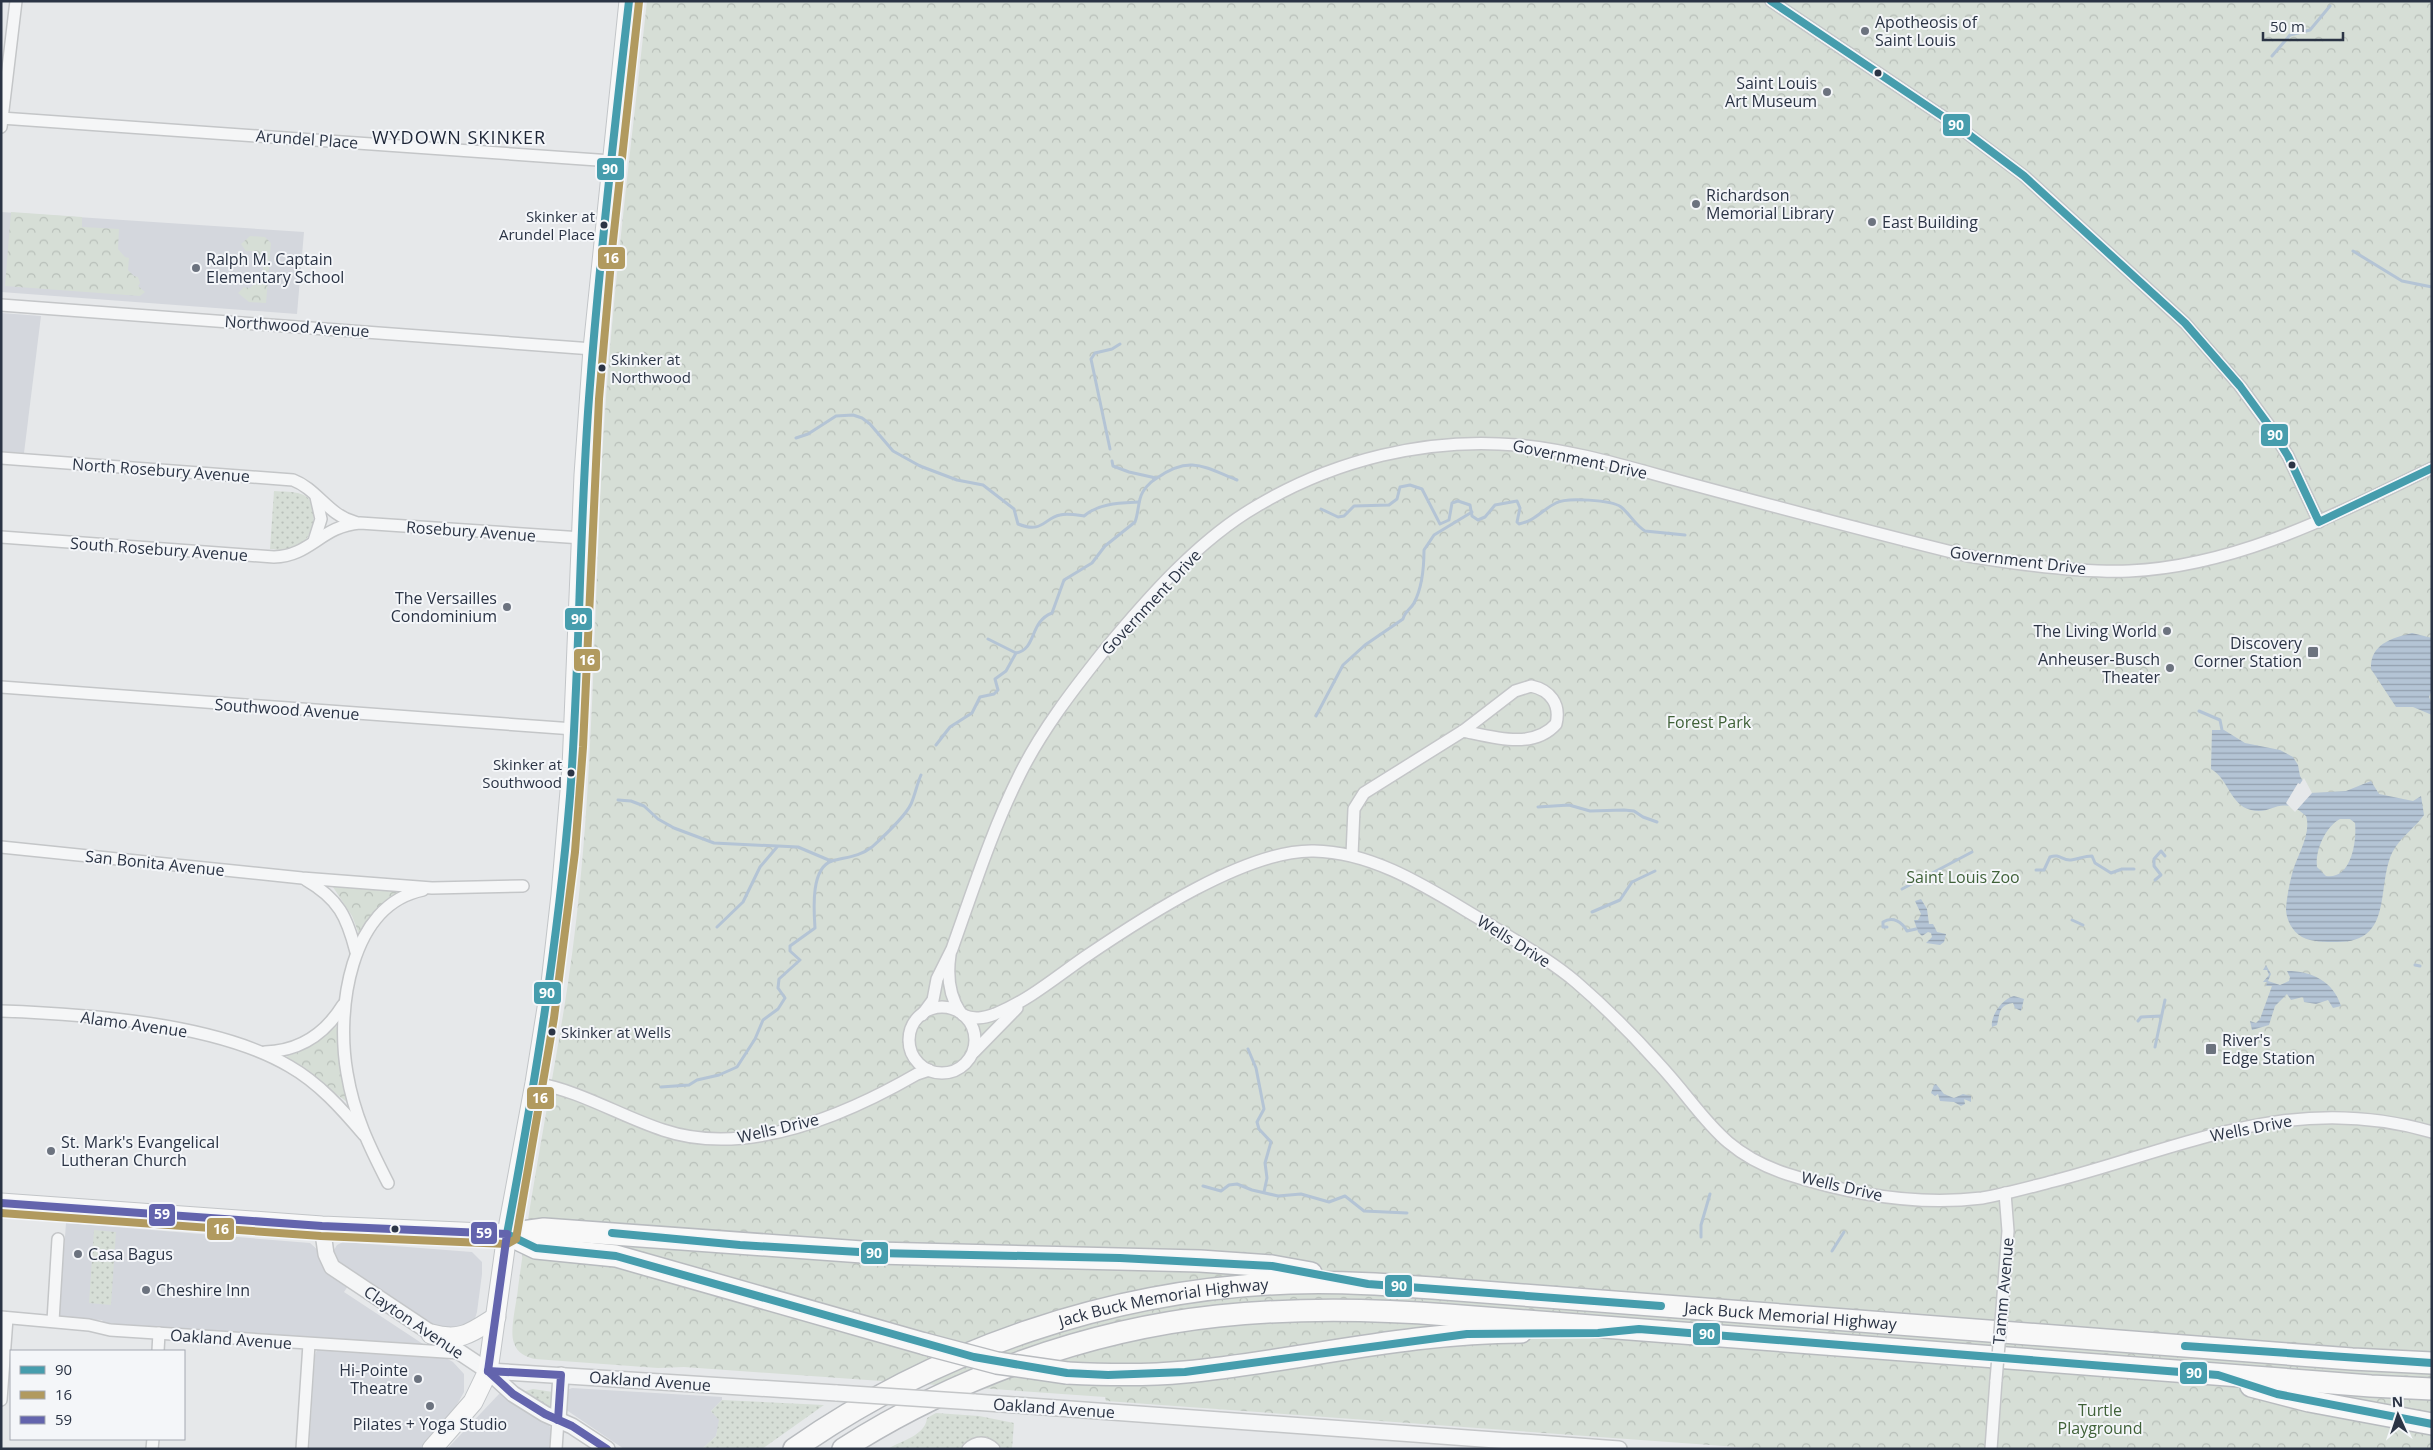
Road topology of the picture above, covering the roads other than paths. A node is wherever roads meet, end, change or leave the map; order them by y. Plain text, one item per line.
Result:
1 (16, 1) edge
2 (629, 1) edge
3 (1771, 1) edge
4 (2, 121) edge
5 (612, 161) junction
6 (1, 305) edge
7 (593, 349) junction
8 (1, 458) edge
9 (2432, 468) edge
10 (315, 495) junction
11 (2319, 522) junction
12 (360, 523) junction
13 (1, 537) edge
14 (582, 538) junction
15 (313, 543) junction
16 (1, 688) edge
17 (574, 729) junction
18 (1463, 731) junction
19 (3, 846) edge
20 (1352, 855) junction
21 (302, 878) junction
22 (523, 886) dead end
23 (432, 888) junction
24 (952, 949) junction
25 (356, 952) junction
26 (1027, 998) junction
27 (346, 1001) junction
28 (1, 1011) edge
29 (962, 1013) junction
30 (922, 1015) junction
31 (264, 1052) junction
32 (972, 1054) junction
33 (929, 1070) junction
34 (535, 1083) junction
35 (2432, 1132) edge
36 (364, 1135) junction
37 (388, 1183) dead end
38 (2005, 1193) junction
39 (1, 1203) edge
40 (322, 1226) junction
41 (507, 1234) junction
42 (58, 1239) dead end
43 (1368, 1284) junction
44 (496, 1317) junction
45 (4, 1318) edge
46 (53, 1321) junction
47 (1639, 1329) junction
48 (159, 1334) junction
49 (432, 1334) junction
50 (309, 1344) junction
51 (158, 1350) edge
52 (461, 1353) junction
53 (2431, 1363) edge
54 (488, 1371) junction
55 (561, 1375) junction
56 (2218, 1375) junction
57 (2, 1386) edge
58 (2432, 1389) edge
59 (1, 1400) edge
60 (558, 1420) junction
61 (2432, 1424) edge
62 (1445, 1443) edge
63 (1612, 1448) edge
64 (302, 1449) edge
65 (432, 1449) edge
66 (556, 1449) edge
67 (607, 1449) edge
68 (794, 1449) edge
69 (843, 1449) edge
70 (968, 1449) edge
71 (994, 1449) edge
72 (1991, 1449) edge

1 - 4 street
2 - 5 main road
3 - 11 street
4 - 5 street, Arundel Place
5 - 7 main road
6 - 7 street, Northwood Avenue
7 - 14 main road
8 - 10 street, North Rosebury Avenue
9 - 11 street, Government Drive
10 - 12 street, North Rosebury Avenue
10 - 15 street
11 - 24 street, Government Drive
12 - 14 street, Rosebury Avenue
12 - 15 street, South Rosebury Avenue
13 - 15 street, South Rosebury Avenue
14 - 17 main road
16 - 17 street, Southwood Avenue
17 - 34 main road
18 - 18 street
18 - 20 street
19 - 21 street, San Bonita Avenue
20 - 26 street, Wells Drive
20 - 38 street, Wells Drive
21 - 23 street, San Bonita Avenue
21 - 25 street, San Bonita Avenue
22 - 23 street, San Bonita Avenue
23 - 25 street
24 - 29 street, Government Drive
24 - 30 street, Government Drive
25 - 27 street
26 - 29 street, Wells Drive
26 - 32 street, Wells Drive
27 - 31 street, Alamo Avenue
27 - 36 street
28 - 31 street, Alamo Avenue
29 - 30 street
29 - 32 street
30 - 33 street
31 - 36 street, Alamo Avenue
32 - 33 street
33 - 34 street, Wells Drive
34 - 41 main road
35 - 38 street, Wells Drive
36 - 37 street
38 - 72 street, Tamm Avenue, bridge
39 - 40 main road
40 - 41 main road
40 - 49 street, Clayton Avenue
41 - 43 highway
41 - 44 main road
41 - 47 highway, bridge
42 - 46 street
43 - 53 highway, Jack Buck Memorial Highway
43 - 68 highway, Jack Buck Memorial Highway
44 - 49 main road
44 - 54 main road
45 - 46 street, Oakland Avenue
45 - 57 street
46 - 48 street, Oakland Avenue
47 - 56 highway, Jack Buck Memorial Highway
47 - 69 highway, Jack Buck Memorial Highway
48 - 50 street, Oakland Avenue
48 - 51 street
49 - 52 street, Clayton Avenue
50 - 52 street, Oakland Avenue
50 - 64 street
52 - 54 street, Clayton Avenue
54 - 55 street, Oakland Avenue
54 - 60 street, Clayton Avenue
54 - 65 main road
55 - 60 street
55 - 62 street, Oakland Avenue, bridge
56 - 58 highway, Jack Buck Memorial Highway
56 - 61 highway
57 - 59 street
60 - 66 street
60 - 67 street, Clayton Avenue
62 - 63 street, Oakland Avenue
70 - 71 street

